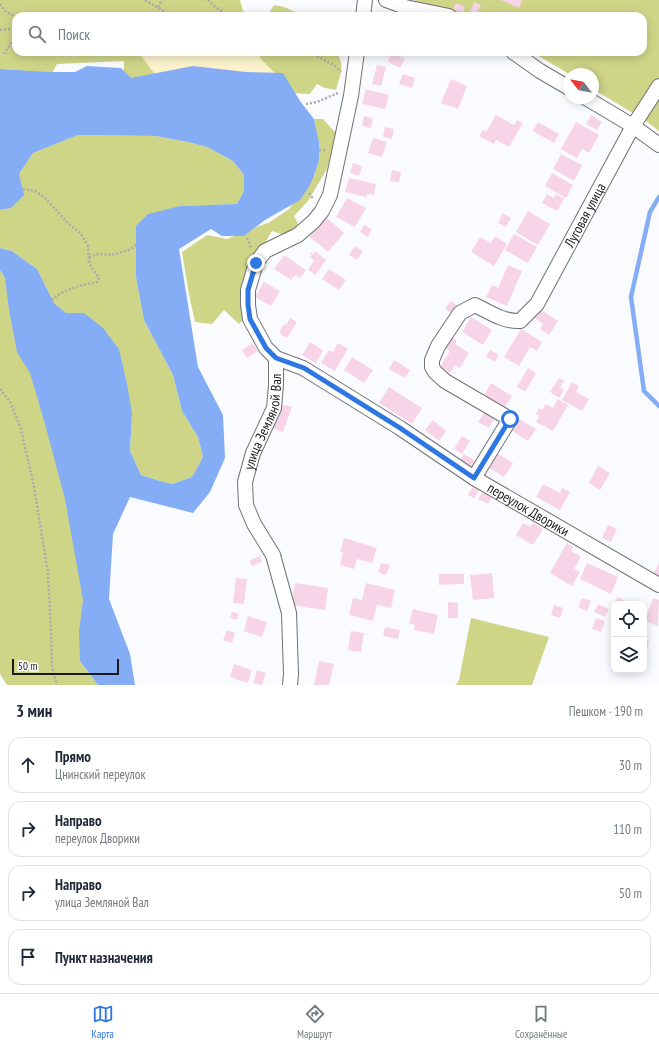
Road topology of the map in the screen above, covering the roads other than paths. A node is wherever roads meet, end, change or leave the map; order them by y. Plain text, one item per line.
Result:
1 (365, 0) edge
2 (386, 0) edge
3 (364, 12) edge
4 (429, 12) edge
5 (356, 56) edge
6 (519, 56) edge
7 (563, 84) edge
8 (659, 86) edge
9 (596, 104) edge
10 (633, 126) junction
11 (659, 145) edge
12 (276, 358) junction
13 (474, 478) junction
14 (659, 585) edge
15 (290, 685) edge

1 - 3 street
2 - 4 street
5 - 12 street, улица Земляной Вал
6 - 7 street
8 - 10 street, Луговая улица
9 - 10 street
10 - 11 street
10 - 13 street, Луговая улица
12 - 13 street, переулок Дворики
12 - 15 street, улица Земляной Вал
13 - 14 street, переулок Дворики

